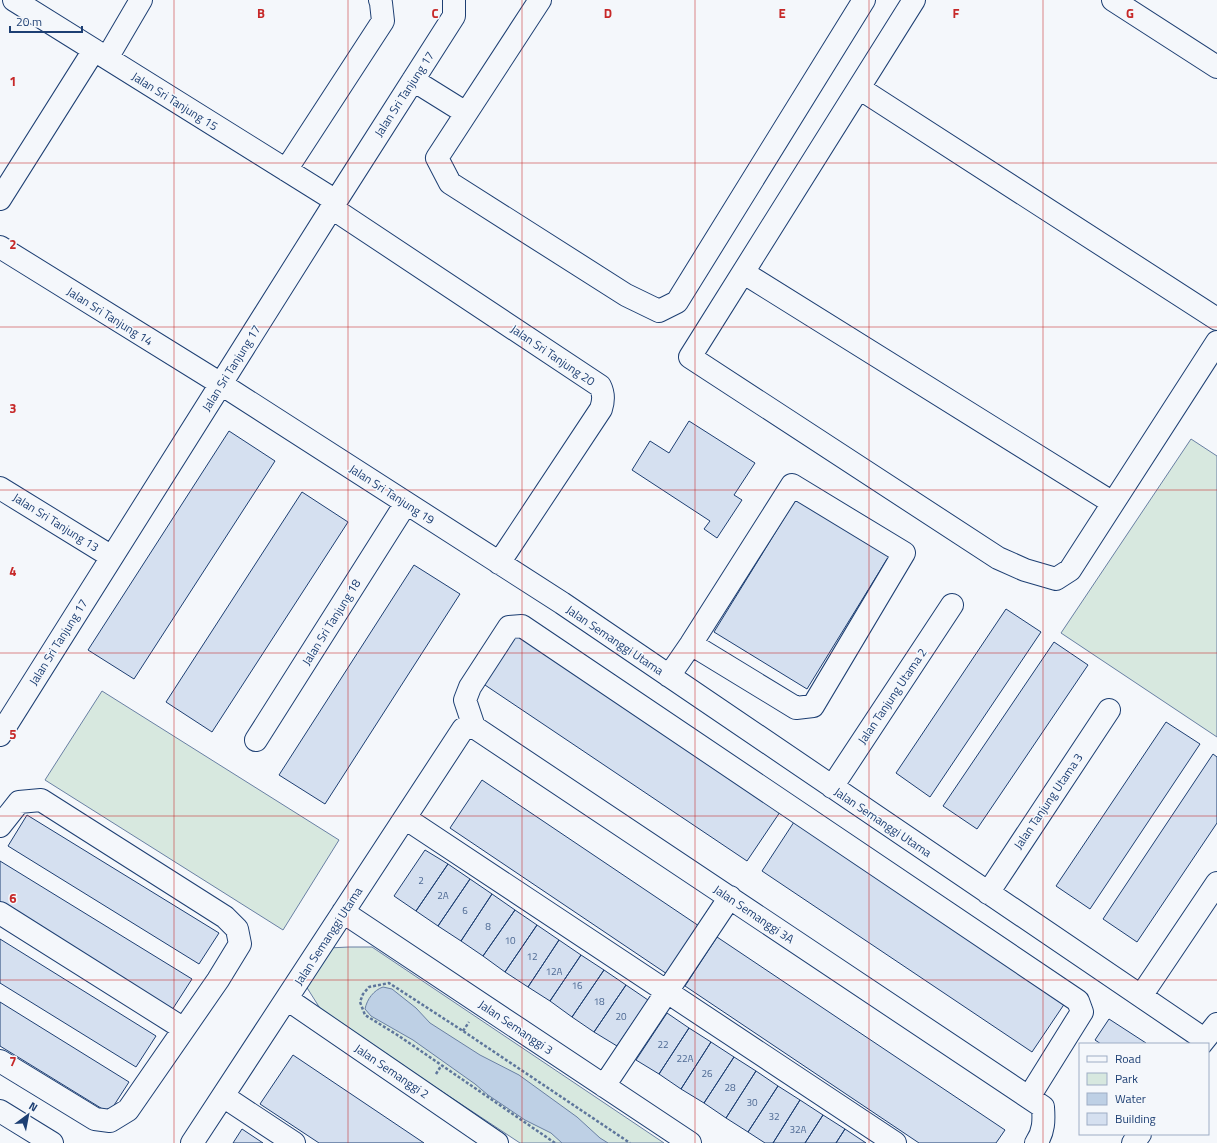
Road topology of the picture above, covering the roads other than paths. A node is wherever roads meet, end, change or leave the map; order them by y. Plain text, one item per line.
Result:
1 (14, 0) edge
2 (141, 0) edge
3 (380, 0) edge
4 (454, 0) edge
5 (540, 0) edge
6 (864, 0) edge
7 (914, 0) edge
8 (1113, 0) edge
9 (100, 54) junction
10 (1217, 67) edge
11 (413, 80) junction
12 (859, 88) junction
13 (466, 113) junction
14 (286, 170) junction
15 (0, 199) edge
16 (334, 204) junction
17 (0, 247) edge
18 (744, 273) junction
19 (1217, 319) edge
20 (1217, 342) edge
21 (221, 384) junction
22 (0, 488) edge
23 (1113, 502) junction
24 (406, 503) junction
25 (112, 557) junction
26 (499, 563) junction
27 (562, 604) joint
28 (952, 606) dead end
29 (691, 644) junction
30 (669, 676) junction
31 (1109, 710) dead end
32 (468, 728) junction
33 (0, 735) edge
34 (256, 740) dead end
35 (832, 787) junction
36 (405, 818) junction
37 (0, 826) edge
38 (1217, 883) edge
39 (988, 893) junction
40 (730, 898) junction
41 (343, 912) junction
42 (0, 913) edge
43 (667, 992) junction
44 (1141, 996) junction
45 (286, 998) junction
46 (184, 1029) junction
47 (1207, 1036) edge
48 (0, 1061) edge
49 (604, 1086) junction
50 (223, 1096) junction
51 (1036, 1102) junction
52 (0, 1111) edge
53 (1139, 1135) edge
54 (52, 1143) edge
55 (192, 1143) edge
56 (294, 1143) edge
57 (497, 1143) edge
58 (690, 1143) edge
59 (895, 1143) edge
60 (1036, 1143) edge
61 (1133, 1143) edge

1 - 9 street, Jalan Sri Tanjung 15
2 - 9 street
3 - 14 street
4 - 11 street, Jalan Sri Tanjung 17
5 - 13 street
6 - 13 street
7 - 12 street
8 - 10 street
9 - 14 street, Jalan Sri Tanjung 15
9 - 15 street
11 - 13 street
11 - 16 street, Jalan Sri Tanjung 17
12 - 18 street
12 - 19 street
14 - 16 street, Jalan Sri Tanjung 15
16 - 21 street, Jalan Sri Tanjung 17
16 - 26 street, Jalan Sri Tanjung 20
17 - 21 street, Jalan Sri Tanjung 14
18 - 23 street
18 - 23 street
20 - 23 street
21 - 24 street, Jalan Sri Tanjung 19
21 - 25 street, Jalan Sri Tanjung 17
22 - 25 street, Jalan Sri Tanjung 13
24 - 26 street, Jalan Sri Tanjung 19
24 - 34 street, Jalan Sri Tanjung 18
25 - 33 street, Jalan Sri Tanjung 17
26 - 27 street, Jalan Sri Tanjung 19
27 - 30 street, Jalan Semanggi Utama
28 - 35 street, Jalan Tanjung Utama 2
29 - 29 street
29 - 30 street
30 - 35 street, Jalan Semanggi Utama
31 - 39 street, Jalan Tanjung Utama 3
32 - 36 street, Jalan Semanggi Utama
32 - 40 street, Jalan Semanggi 3A
32 - 51 street
35 - 39 street, Jalan Semanggi Utama
36 - 41 street, Jalan Semanggi Utama
36 - 43 street
37 - 46 street
38 - 44 street
39 - 44 street, Jalan Semanggi Utama
40 - 43 street
40 - 51 street, Jalan Semanggi 3A
41 - 45 street, Jalan Semanggi Utama
41 - 49 street, Jalan Semanggi 3
42 - 46 street
43 - 49 street
43 - 59 street
44 - 47 street, Jalan Semanggi Utama
45 - 50 street, Jalan Semanggi Utama
45 - 57 street, Jalan Semanggi 2
46 - 48 street
49 - 58 street, Jalan Semanggi 3
50 - 55 street, Jalan Semanggi Utama
50 - 56 street
51 - 60 street
52 - 54 street
53 - 61 street

